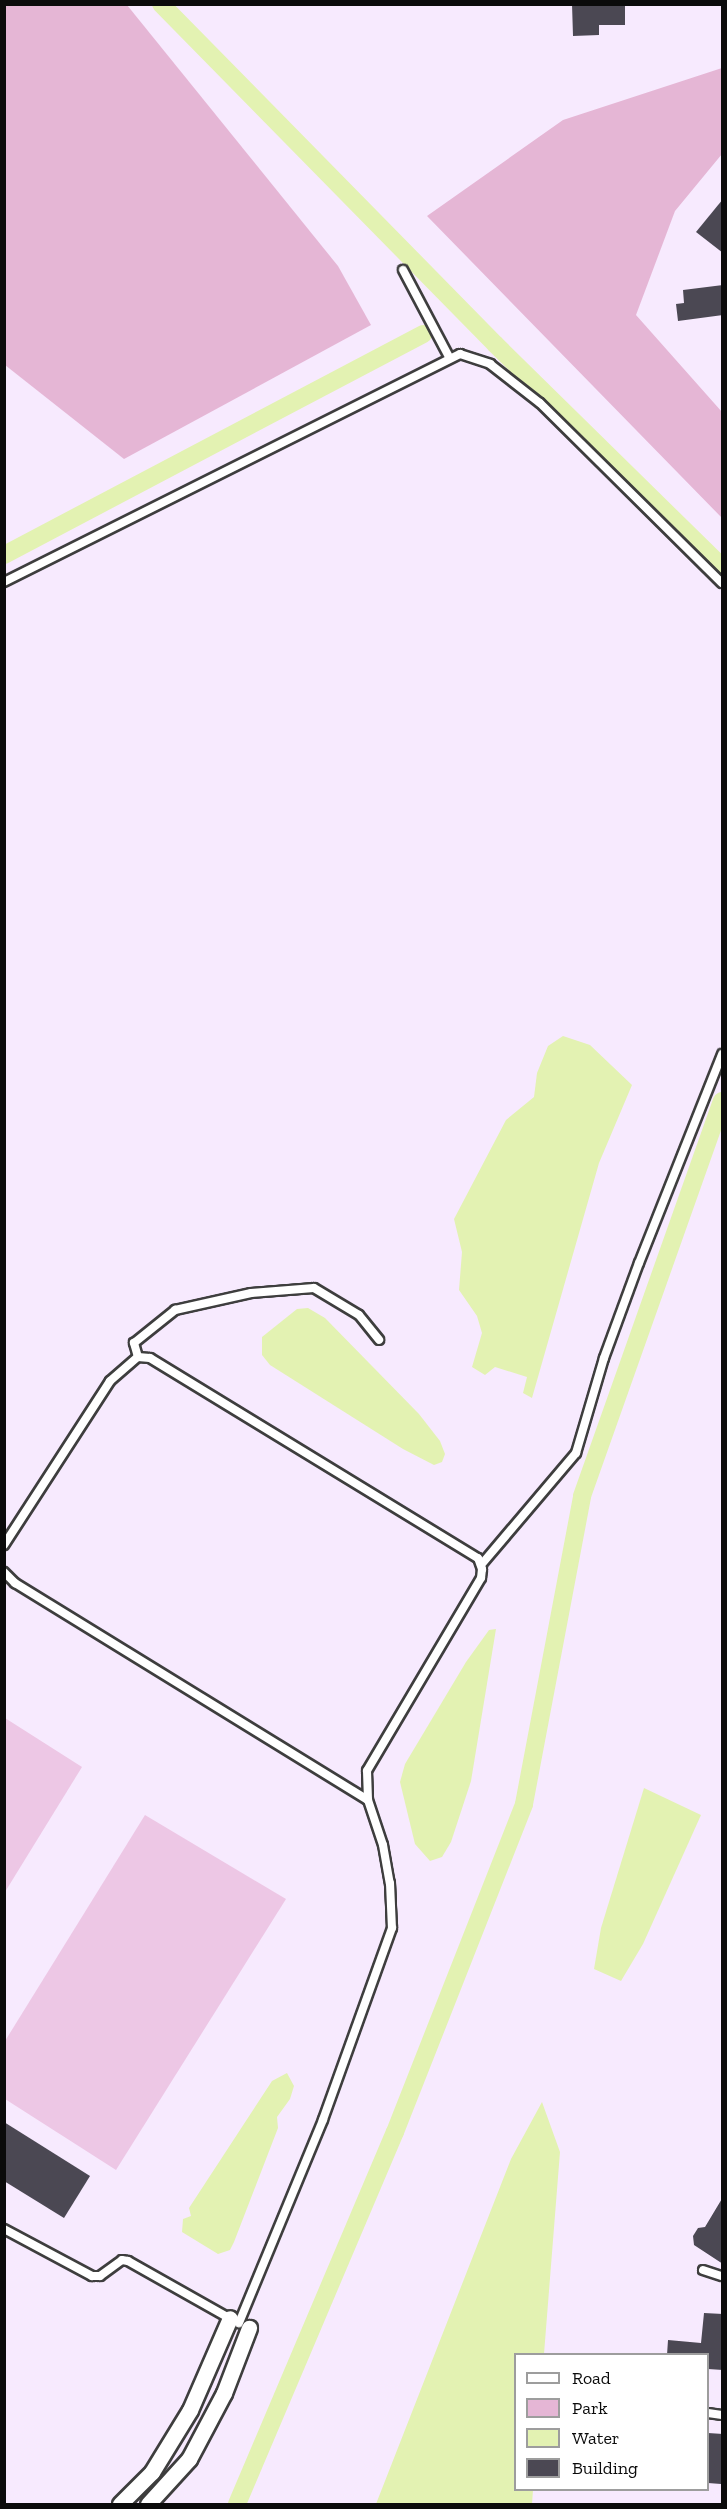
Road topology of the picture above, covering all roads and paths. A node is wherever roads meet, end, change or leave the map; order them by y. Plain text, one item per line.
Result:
1 (403, 270) dead end
2 (449, 357) junction
3 (4, 582) edge
4 (723, 583) edge
5 (723, 1054) edge
6 (379, 1340) dead end
7 (138, 1357) junction
8 (4, 1545) edge
9 (481, 1565) junction
10 (4, 1572) edge
11 (368, 1800) junction
12 (4, 2229) edge
13 (703, 2270) dead end
14 (723, 2276) edge
15 (239, 2323) junction
16 (120, 2505) edge
17 (148, 2505) edge

1 - 2 lane
2 - 3 lane
2 - 4 lane
5 - 9 lane
6 - 7 lane
7 - 8 lane
7 - 9 lane
9 - 11 lane
10 - 11 lane
11 - 15 lane
12 - 15 lane
13 - 14 lane
15 - 16 street
15 - 17 street

